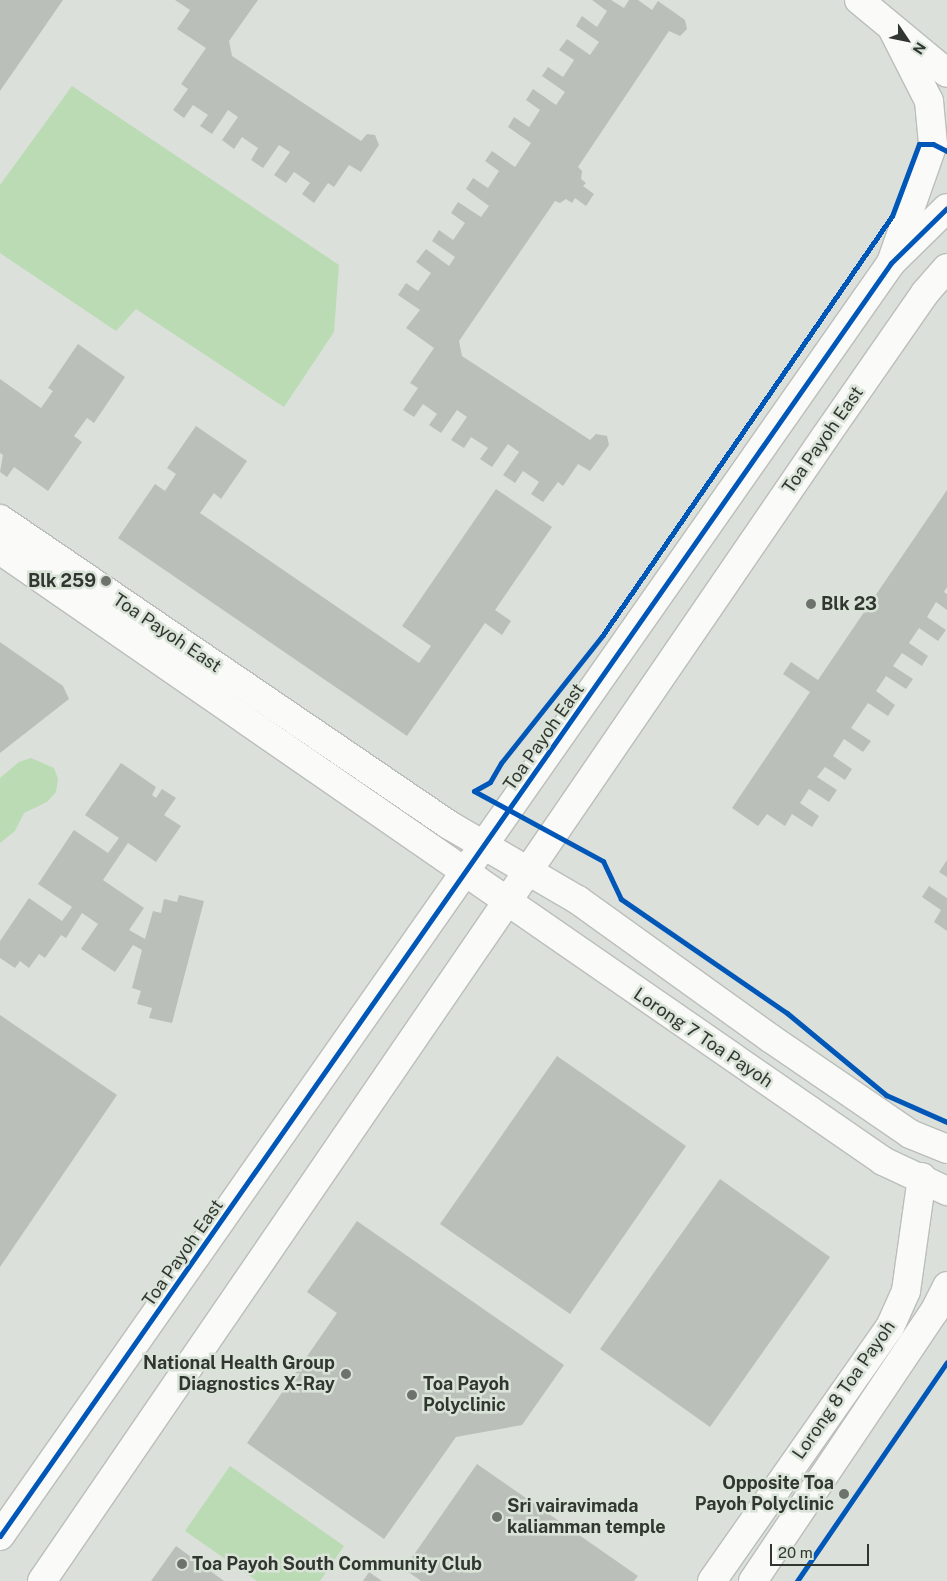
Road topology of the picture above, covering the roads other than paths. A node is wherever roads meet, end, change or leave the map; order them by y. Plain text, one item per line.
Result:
1 (859, 0) edge
2 (893, 30) junction
3 (947, 73) edge
4 (947, 208) edge
5 (891, 263) junction
6 (947, 268) edge
7 (0, 519) edge
8 (0, 550) edge
9 (484, 846) junction
10 (528, 871) junction
11 (465, 873) junction
12 (506, 902) junction
13 (947, 1149) edge
14 (922, 1177) junction
15 (947, 1191) edge
16 (947, 1286) edge
17 (941, 1306) edge
18 (0, 1536) edge
19 (42, 1581) edge
20 (712, 1581) edge
21 (752, 1581) edge

1 - 2 street
2 - 3 street
2 - 5 street
4 - 5 street, Toa Payoh East
5 - 9 street, Toa Payoh East
6 - 10 street, Toa Payoh East
7 - 9 street, Toa Payoh East
8 - 11 street, Toa Payoh East
9 - 10 street, Lorong 7 Toa Payoh
9 - 11 street, Toa Payoh East
10 - 12 street, Toa Payoh East
10 - 13 street, Lorong 7 Toa Payoh
11 - 12 street, Lorong 7 Toa Payoh
11 - 18 street, Toa Payoh East
12 - 14 street, Lorong 7 Toa Payoh
12 - 19 street, Toa Payoh East
14 - 15 street, Lorong 7 Toa Payoh
14 - 20 street, Lorong 8 Toa Payoh
16 - 17 street, Lorong 8 Toa Payoh
17 - 21 street, Lorong 8 Toa Payoh

